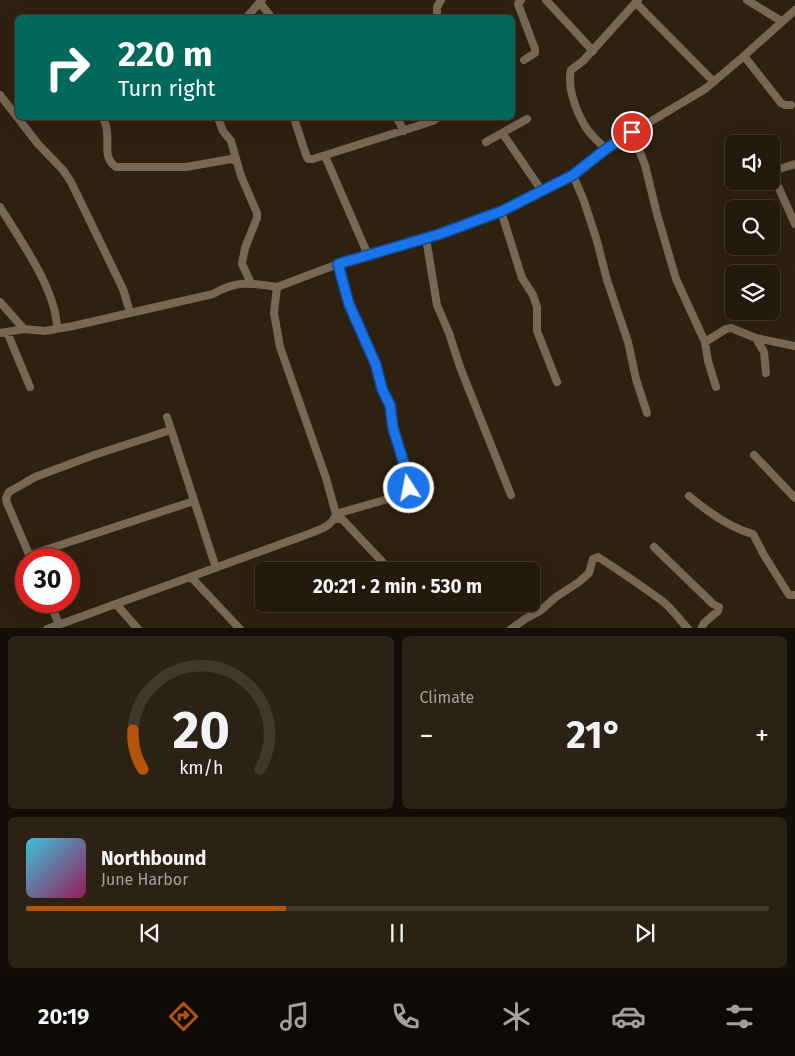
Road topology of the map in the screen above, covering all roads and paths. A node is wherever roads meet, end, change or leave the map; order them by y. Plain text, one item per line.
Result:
1 (441, 0) edge
2 (521, 0) edge
3 (546, 0) edge
4 (746, 0) edge
5 (261, 1) edge
6 (637, 1) edge
7 (795, 10) edge
8 (249, 15) edge
9 (270, 15) edge
10 (437, 15) edge
11 (780, 21) junction
12 (592, 51) junction
13 (744, 56) junction
14 (524, 60) dead end
15 (714, 82) junction
16 (0, 95) edge
17 (791, 106) dead end
18 (15, 114) edge
19 (527, 119) dead end
20 (19, 120) edge
21 (104, 120) edge
22 (219, 120) edge
23 (398, 120) edge
24 (434, 120) edge
25 (295, 121) dead end
26 (404, 131) junction
27 (632, 132) junction
28 (503, 134) junction
29 (486, 142) dead end
30 (606, 149) junction
31 (325, 156) junction
32 (236, 161) junction
33 (795, 164) edge
34 (573, 175) junction
35 (542, 191) junction
36 (0, 207) edge
37 (502, 211) junction
38 (795, 224) edge
39 (426, 238) junction
40 (368, 255) junction
41 (338, 264) junction
42 (251, 284) junction
43 (277, 287) junction
44 (0, 302) edge
45 (130, 312) junction
46 (57, 328) junction
47 (24, 329) junction
48 (3, 333) edge
49 (756, 338) junction
50 (705, 342) junction
51 (795, 346) edge
52 (766, 373) dead end
53 (557, 382) dead end
54 (30, 387) dead end
55 (716, 387) dead end
56 (647, 413) dead end
57 (167, 417) dead end
58 (171, 430) junction
59 (754, 454) dead end
60 (511, 495) dead end
61 (689, 496) dead end
62 (795, 498) edge
63 (194, 501) junction
64 (335, 517) junction
65 (654, 546) dead end
66 (27, 548) edge
67 (57, 548) edge
68 (383, 562) edge
69 (216, 568) junction
70 (191, 577) junction
71 (795, 595) edge
72 (116, 604) junction
73 (54, 613) edge
74 (59, 624) junction
75 (47, 628) edge
76 (138, 628) edge
77 (240, 628) edge
78 (511, 628) edge
79 (688, 628) edge
80 (701, 628) edge

1 - 10 street
2 - 14 street
3 - 12 street
4 - 11 street
5 - 8 street
5 - 9 street
6 - 12 street
6 - 15 street
7 - 11 street
11 - 13 street
12 - 30 street
13 - 15 street
13 - 17 street
15 - 27 street
16 - 18 street
19 - 28 street
20 - 45 street
21 - 32 street
22 - 32 street
23 - 26 street
24 - 26 street
25 - 31 street
26 - 31 street
27 - 30 street
27 - 50 street
28 - 29 street
28 - 35 street
30 - 34 street
31 - 40 street
32 - 42 street
33 - 38 street
34 - 35 street
34 - 56 street
35 - 37 street
36 - 46 street
37 - 39 street
37 - 53 street
39 - 40 street
39 - 60 street
40 - 41 street
41 - 43 street
41 - 64 street
42 - 43 street
42 - 45 street
43 - 64 street
44 - 47 street
45 - 46 street
46 - 47 street
47 - 48 street
48 - 54 street
49 - 50 street
49 - 51 street
49 - 52 street
50 - 55 street
57 - 58 street
58 - 63 street
58 - 66 street
59 - 62 street
61 - 71 street
63 - 67 street
63 - 69 street
64 - 68 street
64 - 69 street
65 - 80 street
69 - 70 street
70 - 72 street
70 - 77 street
72 - 74 street
72 - 76 street
73 - 74 street
74 - 75 street
78 - 79 street

